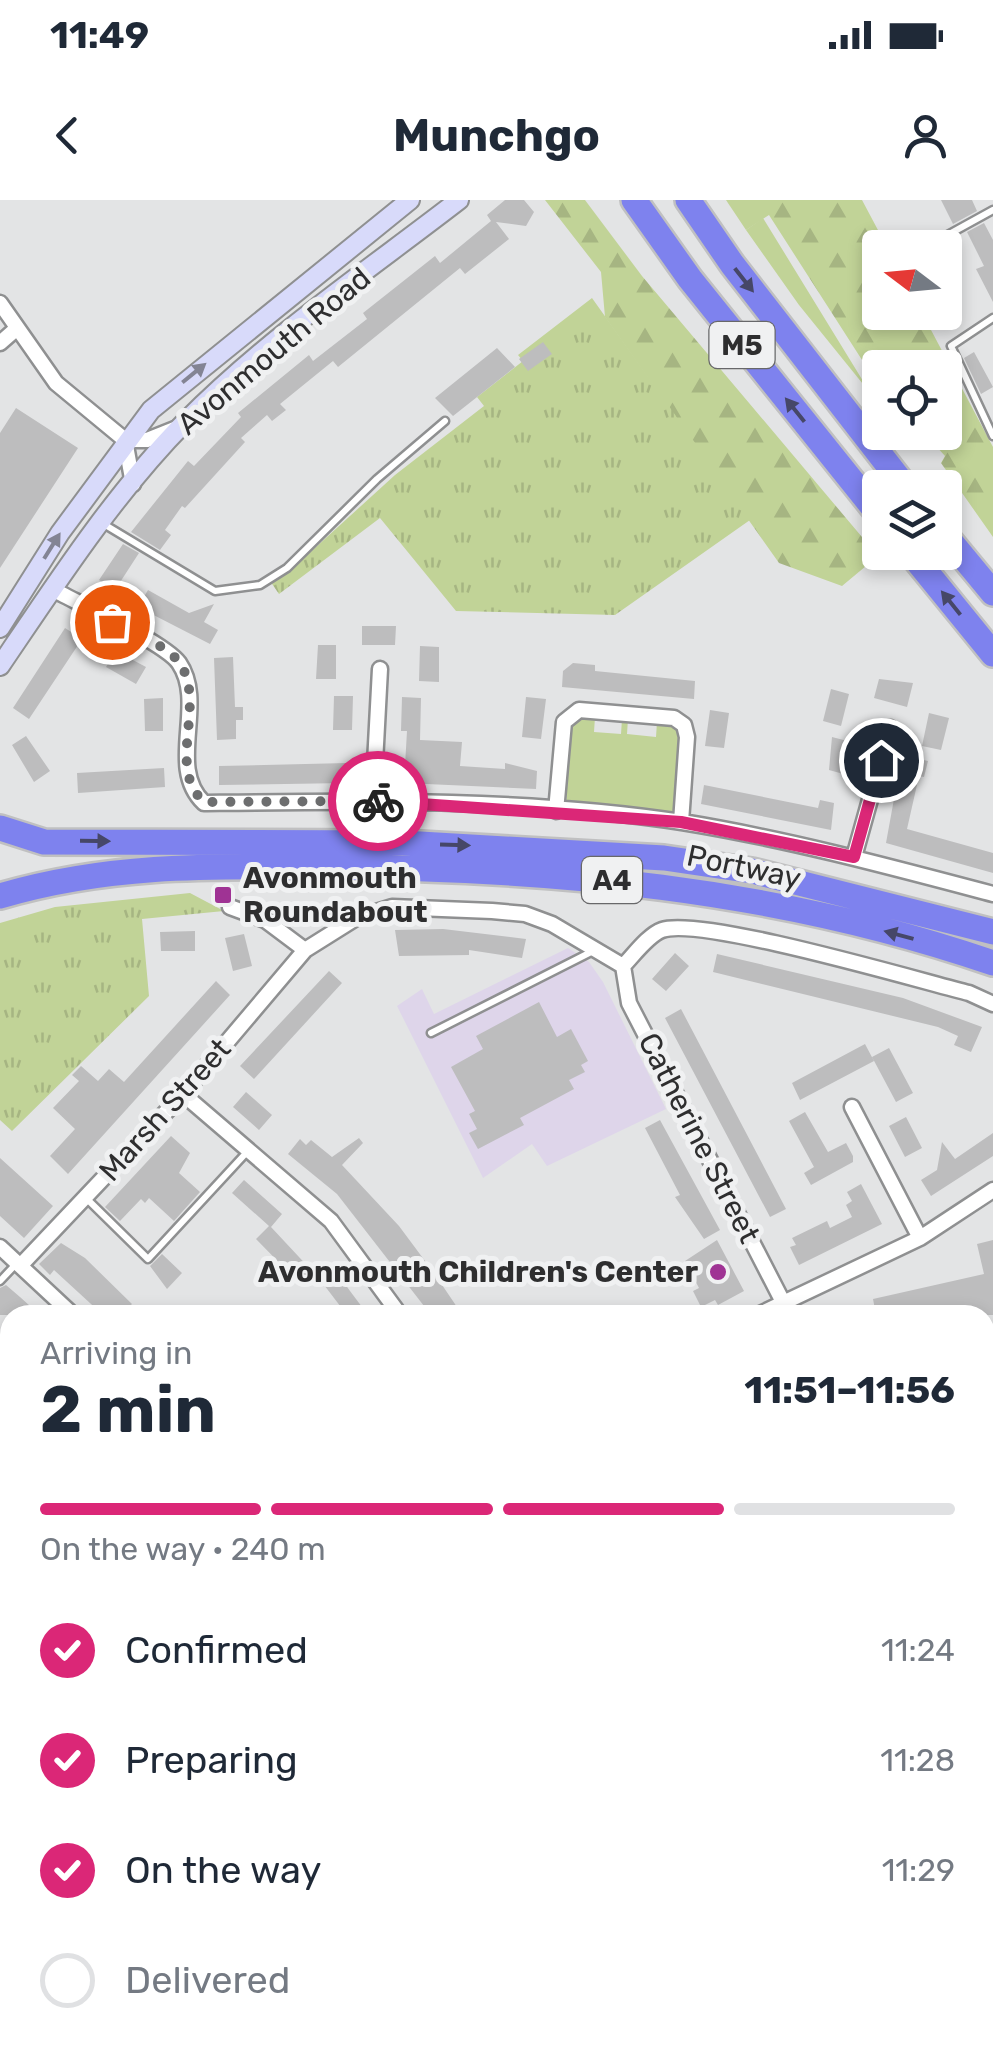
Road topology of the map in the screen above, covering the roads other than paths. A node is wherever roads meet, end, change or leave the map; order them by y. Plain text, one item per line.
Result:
1 (410, 200) edge
2 (634, 200) edge
3 (688, 200) edge
4 (453, 202) edge
5 (993, 210) edge
6 (957, 230) edge
7 (0, 303) edge
8 (993, 318) edge
9 (16, 329) junction
10 (0, 342) edge
11 (445, 421) dead end
12 (181, 426) junction
13 (993, 436) edge
14 (124, 440) junction
15 (892, 470) edge
16 (132, 485) junction
17 (862, 494) edge
18 (101, 523) junction
19 (962, 555) edge
20 (925, 570) edge
21 (52, 589) junction
22 (993, 593) edge
23 (0, 628) edge
24 (993, 654) edge
25 (0, 666) edge
26 (380, 669) dead end
27 (890, 728) dead end
28 (373, 801) junction
29 (556, 811) junction
30 (681, 822) junction
31 (0, 828) edge
32 (854, 857) junction
33 (993, 894) edge
34 (0, 896) edge
35 (230, 907) dead end
36 (993, 932) edge
37 (597, 949) junction
38 (305, 950) junction
39 (993, 963) edge
40 (622, 966) junction
41 (993, 1004) edge
42 (431, 1033) dead end
43 (183, 1094) junction
44 (852, 1107) dead end
45 (248, 1152) junction
46 (993, 1190) edge
47 (86, 1197) junction
48 (920, 1238) junction
49 (0, 1247) edge
50 (19, 1264) junction
51 (0, 1281) edge
52 (62, 1305) edge
53 (393, 1305) edge
54 (784, 1305) edge
55 (787, 1305) edge

14 -> 1 main road, Avonmouth Road
17 -> 2 highway, M5
3 -> 15 highway, M5
4 - 12 main road, Avonmouth Road
5 - 6 lane
7 - 9 street
8 - 13 lane
9 - 10 street
9 - 14 street
11 - 18 lane
12 - 14 street
12 - 16 main road, Avonmouth Road
14 - 16 street
23 -> 14 main road, Avonmouth Road
16 - 18 main road, Avonmouth Road
18 - 21 main road, Avonmouth Road
19 - 22 highway
24 -> 20 highway
21 - 25 main road, Avonmouth Road
21 - 28 street, Portway
26 - 28 street
27 - 32 street
28 - 29 street, Portway
29 - 30 street, Portway
29 - 30 street, Portway
30 - 32 street, Portway
31 -> 36 highway, Portway / A4
32 - 33 street, Portway
39 -> 34 highway, Portway / A4
35 - 38 street
37 - 38 street
37 - 40 street
37 - 42 lane
38 - 43 street, Marsh Street
40 - 41 street
40 - 54 street, Catherine Street
43 - 45 street
43 - 47 street, Marsh Street
44 - 48 street
45 - 47 lane
45 - 53 street
46 - 48 street
47 - 50 street, Marsh Street
48 - 55 street
49 - 50 street
50 - 51 lane
50 - 52 street

